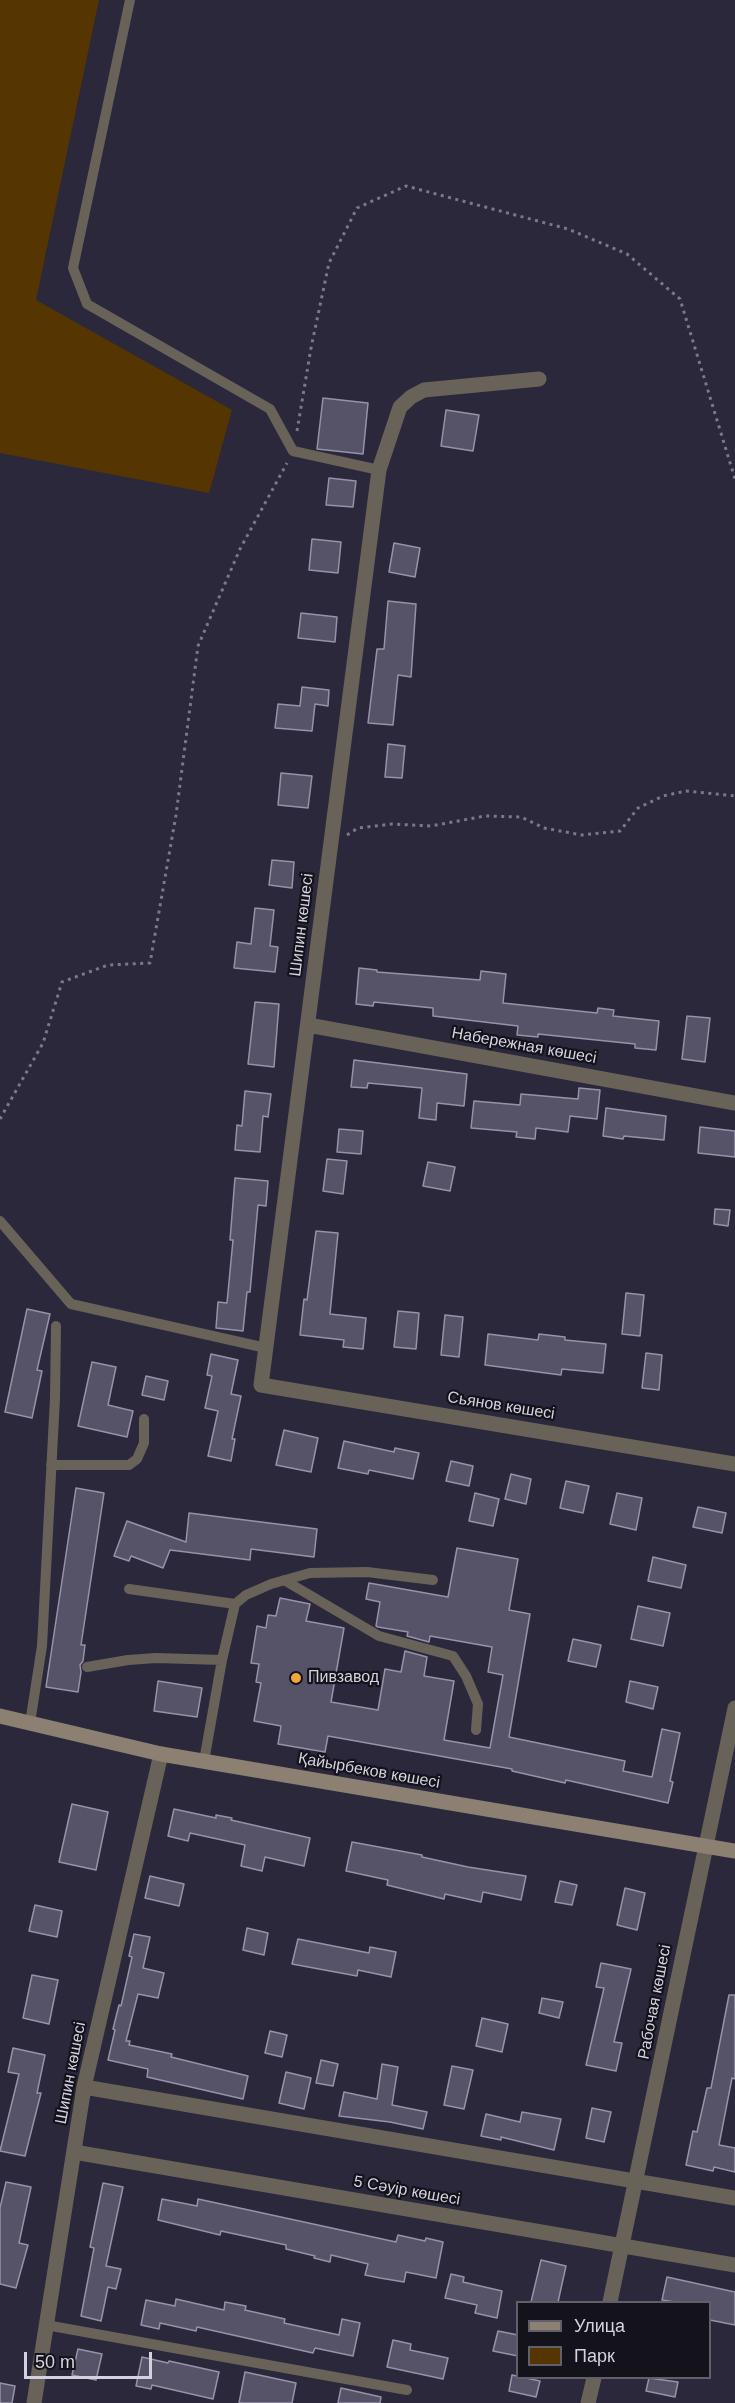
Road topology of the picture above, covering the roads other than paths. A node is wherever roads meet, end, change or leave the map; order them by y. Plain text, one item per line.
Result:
1 (130, 0) edge
2 (539, 379) dead end
3 (379, 470) junction
4 (308, 1025) junction
5 (735, 1102) edge
6 (0, 1221) edge
7 (56, 1326) dead end
8 (266, 1348) junction
9 (261, 1385) joint
10 (144, 1419) dead end
11 (735, 1464) edge
12 (51, 1465) junction
13 (284, 1580) junction
14 (433, 1580) dead end
15 (129, 1588) dead end
16 (235, 1604) junction
17 (222, 1660) junction
18 (87, 1667) dead end
19 (735, 1708) edge
20 (0, 1716) edge
21 (30, 1723) junction
22 (476, 1730) dead end
23 (161, 1754) junction
24 (204, 1761) junction
25 (705, 1846) junction
26 (735, 1851) edge
27 (84, 2087) junction
28 (74, 2151) junction
29 (636, 2181) junction
30 (735, 2198) edge
31 (623, 2246) junction
32 (735, 2265) edge
33 (610, 2301) edge
34 (46, 2325) junction
35 (594, 2379) edge
36 (407, 2390) dead end
37 (34, 2403) edge
38 (588, 2403) edge

1 - 3 lane
2 - 3 street, Шипин көшесі
3 - 4 street, Шипин көшесі
4 - 5 street, Набережная көшесі
4 - 8 street, Шипин көшесі
6 - 8 lane
7 - 12 lane
8 - 9 street, Шипин көшесі
9 - 11 street, Сьянов көшесі
10 - 12 lane
12 - 21 lane
13 - 14 lane
13 - 16 lane
13 - 22 lane
15 - 16 lane
16 - 17 lane
17 - 18 lane
17 - 24 lane
19 - 25 street, Рабочая көшесі
20 - 21 main road, Қайырбеков көшесі
21 - 23 main road, Қайырбеков көшесі
23 - 24 main road, Қайырбеков көшесі
23 - 27 street, Шипин көшесі
24 - 25 main road, Қайырбеков көшесі
25 - 26 main road, Қайырбеков көшесі
25 - 29 street, Рабочая көшесі
27 - 28 street, Шипин көшесі
27 - 29 street
28 - 31 street, 5 Сәуір көшесі
28 - 34 street, Шипин көшесі
29 - 30 street
29 - 31 street, Рабочая көшесі
31 - 32 street, 5 Сәуір көшесі
31 - 33 street, Рабочая көшесі
34 - 36 lane
34 - 37 street, Шипин көшесі
35 - 38 street

